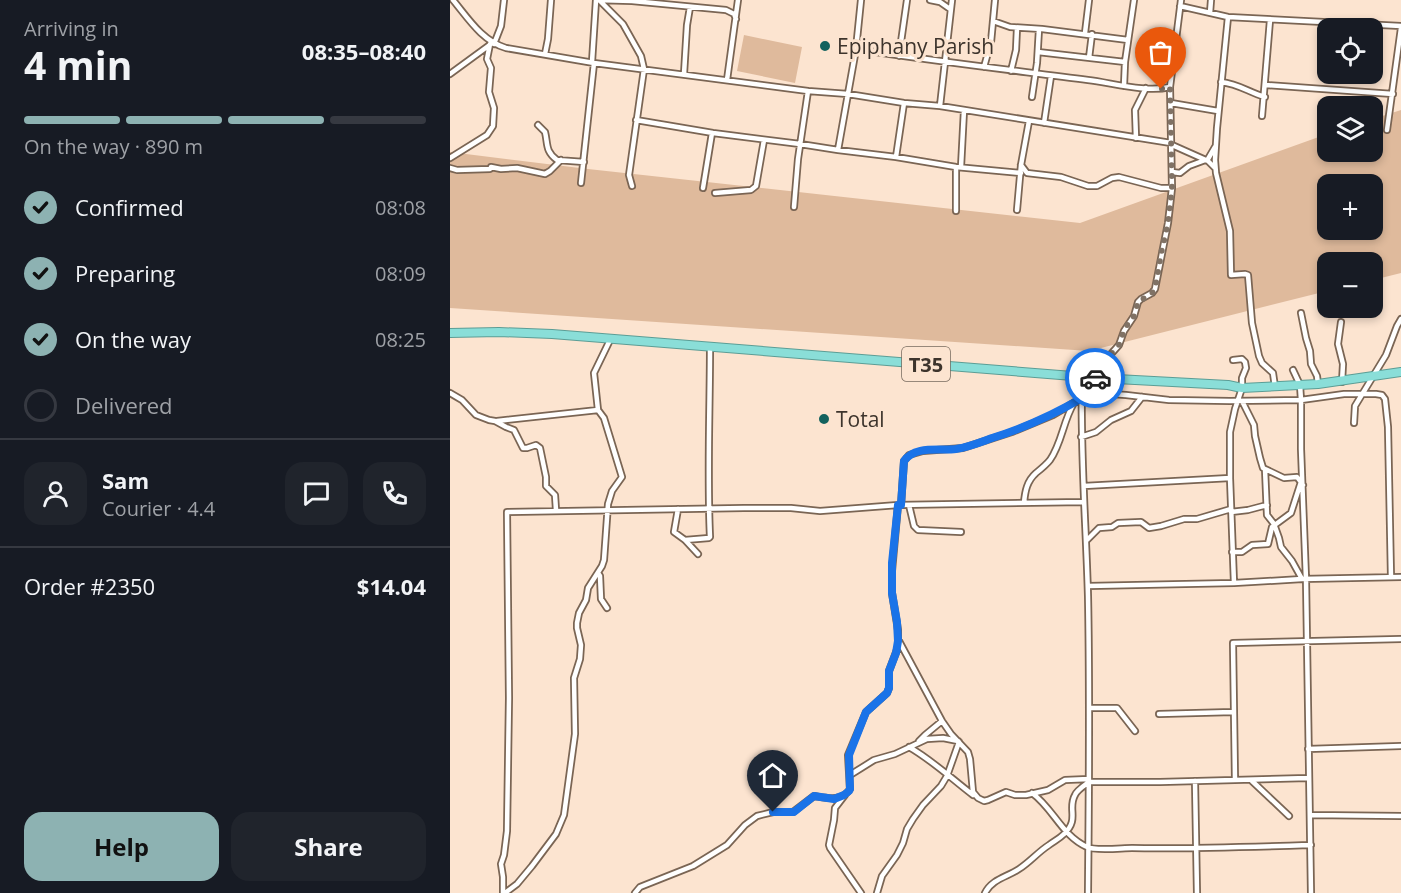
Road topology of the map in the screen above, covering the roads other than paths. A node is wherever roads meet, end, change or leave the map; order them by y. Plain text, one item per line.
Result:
1 (453, 0) edge
2 (504, 0) edge
3 (551, 0) edge
4 (597, 0) edge
5 (738, 0) edge
6 (861, 0) edge
7 (907, 0) edge
8 (930, 0) edge
9 (952, 0) edge
10 (995, 0) edge
11 (1089, 0) edge
12 (1134, 0) edge
13 (1210, 0) edge
14 (1181, 3) edge
15 (690, 7) junction
16 (950, 9) junction
17 (1210, 13) junction
18 (1228, 17) junction
19 (736, 19) junction
20 (1270, 20) junction
21 (993, 21) junction
22 (1401, 27) edge
23 (1017, 28) junction
24 (1039, 28) junction
25 (1085, 33) junction
26 (1092, 34) junction
27 (1128, 40) junction
28 (492, 44) junction
29 (856, 49) junction
30 (1038, 52) junction
31 (545, 54) junction
32 (899, 56) junction
33 (1089, 58) junction
34 (1125, 62) junction
35 (593, 63) junction
36 (944, 63) junction
37 (984, 67) junction
38 (644, 69) junction
39 (1011, 71) junction
40 (450, 74) edge
41 (684, 74) junction
42 (1035, 74) junction
43 (1051, 76) junction
44 (727, 80) junction
45 (1221, 82) junction
46 (1266, 85) junction
47 (1124, 86) junction
48 (1170, 87) junction
49 (1146, 88) junction
50 (808, 90) junction
51 (848, 94) junction
52 (1393, 94) junction
53 (1032, 97) dead end
54 (1265, 97) junction
55 (904, 103) junction
56 (1171, 103) junction
57 (940, 106) junction
58 (964, 110) junction
59 (1218, 111) junction
60 (1262, 116) dead end
61 (636, 120) junction
62 (1029, 121) junction
63 (1044, 123) junction
64 (538, 125) dead end
65 (1387, 130) dead end
66 (712, 133) junction
67 (1136, 138) junction
68 (764, 140) junction
69 (800, 144) junction
70 (1171, 144) junction
71 (1216, 144) junction
72 (838, 150) junction
73 (896, 157) junction
74 (450, 158) edge
75 (561, 160) junction
76 (1206, 160) junction
77 (584, 162) junction
78 (1021, 165) junction
79 (958, 167) junction
80 (450, 168) edge
81 (1215, 168) junction
82 (1172, 172) junction
83 (1021, 173) junction
84 (581, 183) dead end
85 (632, 186) dead end
86 (703, 188) dead end
87 (1172, 188) junction
88 (716, 193) dead end
89 (794, 207) dead end
90 (1017, 210) dead end
91 (956, 211) dead end
92 (1301, 313) dead end
93 (1401, 319) edge
94 (1341, 322) dead end
95 (450, 333) edge
96 (610, 340) junction
97 (710, 347) junction
98 (1233, 360) dead end
99 (1293, 370) dead end
100 (1401, 372) edge
101 (1083, 376) junction
102 (1373, 376) junction
103 (1098, 378) junction
104 (1342, 382) junction
105 (1318, 384) junction
106 (1300, 385) junction
107 (1275, 387) junction
108 (1242, 388) junction
109 (450, 393) edge
110 (1363, 394) junction
111 (1082, 395) junction
112 (1142, 397) junction
113 (1301, 400) junction
114 (1240, 401) junction
115 (1075, 402) junction
116 (598, 410) junction
117 (497, 421) junction
118 (1354, 423) dead end
119 (1082, 437) junction
120 (1265, 469) junction
121 (1230, 478) junction
122 (1302, 484) junction
123 (1084, 486) junction
124 (1084, 502) junction
125 (1024, 503) junction
126 (900, 505) junction
127 (909, 505) junction
128 (1267, 505) junction
129 (678, 509) junction
130 (709, 509) junction
131 (556, 510) junction
132 (607, 510) junction
133 (1231, 510) junction
134 (1274, 524) junction
135 (962, 532) dead end
136 (685, 540) junction
137 (1086, 541) junction
138 (1233, 552) junction
139 (698, 555) dead end
140 (598, 573) junction
141 (1391, 577) junction
142 (1401, 577) edge
143 (1304, 579) junction
144 (1234, 583) junction
145 (1088, 586) junction
146 (607, 608) dead end
147 (1401, 639) edge
148 (898, 641) junction
149 (1307, 641) junction
150 (1090, 708) junction
151 (1233, 712) junction
152 (1159, 714) dead end
153 (942, 721) junction
154 (1134, 731) dead end
155 (958, 742) junction
156 (917, 743) junction
157 (1401, 746) edge
158 (909, 747) junction
159 (1308, 749) junction
160 (850, 775) junction
161 (947, 776) junction
162 (1308, 778) junction
163 (1089, 780) junction
164 (1235, 780) junction
165 (1250, 780) junction
166 (1195, 781) junction
167 (1032, 794) junction
168 (844, 795) junction
169 (975, 796) junction
170 (1310, 814) junction
171 (1289, 816) dead end
172 (1401, 816) edge
173 (1067, 832) junction
174 (1311, 845) junction
175 (1089, 848) junction
176 (1196, 849) junction
177 (504, 893) edge
178 (635, 893) edge
179 (861, 893) edge
180 (877, 893) edge
181 (985, 893) edge
182 (1088, 893) edge
183 (1197, 893) edge
184 (1311, 893) edge

1 - 28 street
2 - 28 street
3 - 31 street
4 - 15 street
4 - 35 street
4 - 38 street
5 - 19 street
6 - 29 street
7 - 32 street
8 - 16 street
9 - 16 street
10 - 21 street
11 - 25 street
12 - 27 street
13 - 17 street
14 - 17 street
14 - 48 street
15 - 19 street
15 - 41 street
16 - 36 street
17 - 18 street
18 - 20 street
18 - 45 street
19 - 44 street
20 - 22 street
20 - 46 street
21 - 23 street
21 - 37 street
22 - 52 street
23 - 24 street
23 - 39 street
24 - 25 street
24 - 30 street
25 - 26 street
26 - 27 street
26 - 33 street
27 - 34 street
28 - 31 street
28 - 40 street
28 - 74 street
29 - 32 street
29 - 51 street
30 - 33 street
30 - 42 street
31 - 35 street
32 - 36 street
33 - 34 street
34 - 47 street
35 - 38 street
35 - 77 street
36 - 37 street
36 - 57 street
37 - 39 street
38 - 41 street
38 - 61 street
39 - 42 street
41 - 44 street
42 - 43 street
42 - 53 street
43 - 47 street
43 - 63 street
44 - 50 street
45 - 54 street
45 - 59 street
46 - 52 street
46 - 54 street
47 - 49 street
48 - 49 street
48 - 56 street
49 - 67 street
50 - 51 street
50 - 69 street
51 - 55 street
51 - 72 street
52 - 65 street
54 - 60 street
55 - 57 street
55 - 73 street
56 - 59 street
56 - 70 street
57 - 58 street
58 - 62 street
58 - 79 street
59 - 71 street
61 - 66 street
61 - 85 street
62 - 63 street
62 - 78 street
63 - 67 street
64 - 75 street
66 - 68 street
66 - 86 street
67 - 70 street
68 - 69 street
68 - 88 street
69 - 72 street
69 - 89 street
70 - 76 street
70 - 82 street
71 - 76 street
71 - 81 street
72 - 73 street
73 - 79 street
75 - 77 street
75 - 80 street
76 - 81 street
76 - 82 street
77 - 84 street
78 - 83 street
78 - 87 street
79 - 83 street
79 - 91 street
81 - 107 street
82 - 87 street
83 - 90 street
87 - 103 street
92 - 105 street
93 - 102 street
94 - 104 street
95 - 96 highway, T35
96 - 97 highway, T35
96 - 116 street
97 - 101 highway, T35
97 - 130 street
98 - 108 street
99 - 106 street
100 - 102 highway, T35
101 - 103 highway, T35
101 - 111 street
102 - 104 highway, T35
102 - 110 street
103 - 108 highway, T35
104 - 105 highway, T35
105 - 106 highway, T35
106 - 107 highway, T35
106 - 113 street
107 - 108 highway, T35
108 - 114 street
109 - 117 street
110 - 113 street
110 - 118 street
110 - 141 street
111 - 112 street
111 - 115 street
111 - 119 street
112 - 114 street
112 - 119 street
113 - 114 street
113 - 122 street
114 - 120 street
114 - 121 street
115 - 125 street
115 - 126 street
116 - 117 street
116 - 132 street
117 - 131 street
119 - 123 street
120 - 122 street
120 - 128 street
121 - 123 street
121 - 133 street
122 - 134 street
122 - 143 street
123 - 124 street
124 - 125 street
124 - 137 street
125 - 127 street
126 - 127 street
126 - 130 street
126 - 148 street
127 - 135 street
128 - 133 street
128 - 134 street
129 - 130 street
129 - 132 street
129 - 136 street
130 - 136 street
131 - 132 street
131 - 177 street
132 - 140 street
133 - 137 street
133 - 138 street
134 - 138 street
134 - 143 street
136 - 139 street
137 - 145 street
138 - 144 street
140 - 146 street
140 - 177 street
141 - 142 street
141 - 143 street
143 - 144 street
143 - 149 street
144 - 145 street
145 - 150 street
147 - 149 street
148 - 153 street
148 - 160 street
149 - 151 street
149 - 159 street
150 - 154 street
150 - 163 street
151 - 152 street
151 - 164 street
153 - 155 street
153 - 156 street
155 - 156 street
155 - 161 street
155 - 169 street
156 - 158 street
157 - 159 street
158 - 160 street
158 - 161 street
159 - 162 street
160 - 168 street
161 - 169 street
161 - 180 street
162 - 165 street
162 - 170 street
163 - 166 street
163 - 167 street
163 - 173 street
163 - 175 street
164 - 165 street
164 - 166 street
165 - 171 street
166 - 176 street
167 - 169 street
167 - 173 street
168 - 178 street
168 - 179 street
170 - 172 street
170 - 174 street
173 - 175 street
173 - 181 street
174 - 176 street
174 - 184 street
175 - 176 street
175 - 182 street
176 - 183 street

